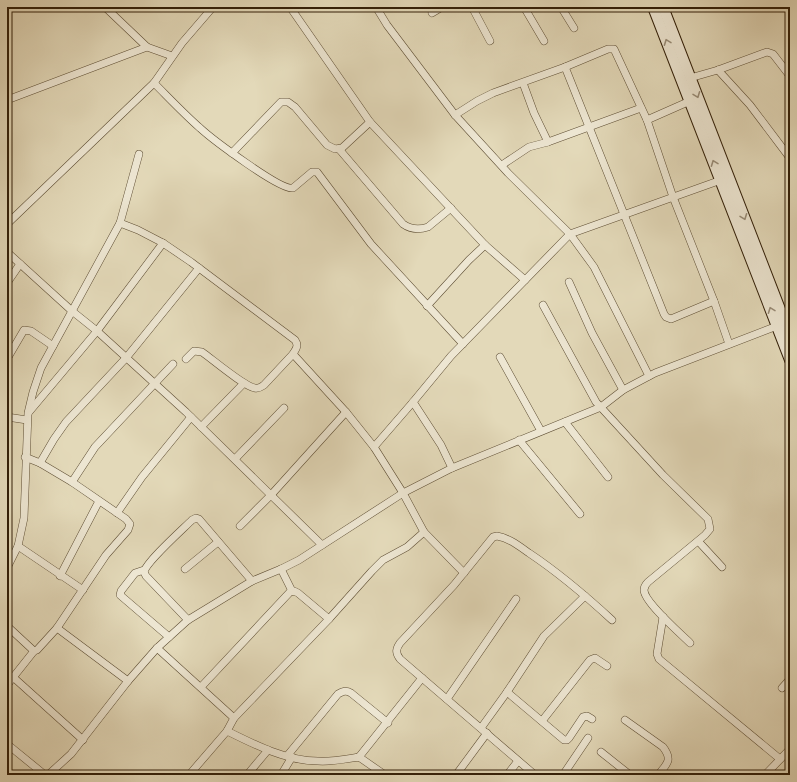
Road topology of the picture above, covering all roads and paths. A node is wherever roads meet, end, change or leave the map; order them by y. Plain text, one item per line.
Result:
1 (105, 7) edge
2 (213, 7) edge
3 (290, 7) edge
4 (376, 7) edge
5 (442, 7) edge
6 (472, 7) edge
7 (524, 7) edge
8 (562, 7) edge
9 (653, 7) edge
10 (662, 7) edge
11 (432, 13) dead end
12 (574, 28) dead end
13 (490, 41) dead end
14 (544, 41) dead end
15 (147, 46) junction
16 (172, 56) junction
17 (565, 67) junction
18 (718, 70) junction
19 (790, 76) edge
20 (690, 78) junction
21 (154, 83) junction
22 (523, 83) junction
23 (7, 100) edge
24 (690, 101) junction
25 (641, 108) junction
26 (455, 115) junction
27 (647, 120) junction
28 (370, 122) junction
29 (589, 127) junction
30 (548, 142) junction
31 (339, 149) junction
32 (232, 153) junction
33 (139, 154) dead end
34 (790, 158) edge
35 (502, 166) junction
36 (720, 180) junction
37 (673, 197) junction
38 (451, 208) junction
39 (624, 215) junction
40 (120, 223) junction
41 (7, 224) edge
42 (570, 234) junction
43 (164, 243) junction
44 (485, 245) junction
45 (7, 252) edge
46 (20, 264) junction
47 (199, 268) junction
48 (525, 280) junction
49 (569, 282) dead end
50 (7, 283) edge
51 (714, 301) junction
52 (543, 305) dead end
53 (427, 306) junction
54 (72, 311) junction
55 (784, 324) edge
56 (97, 331) junction
57 (790, 336) edge
58 (463, 344) junction
59 (729, 344) junction
60 (53, 346) junction
61 (292, 354) junction
62 (500, 357) dead end
63 (126, 358) junction
64 (7, 359) edge
65 (186, 359) dead end
66 (790, 360) edge
67 (173, 364) dead end
68 (649, 376) junction
69 (244, 383) junction
70 (155, 384) junction
71 (623, 390) junction
72 (413, 402) junction
73 (601, 407) junction
74 (284, 408) dead end
75 (346, 412) junction
76 (28, 416) junction
77 (7, 417) edge
78 (191, 417) junction
79 (565, 422) junction
80 (201, 427) junction
81 (541, 431) junction
82 (519, 440) junction
83 (374, 447) junction
84 (25, 457) junction
85 (235, 459) junction
86 (40, 464) junction
87 (452, 468) junction
88 (608, 477) dead end
89 (72, 482) junction
90 (403, 493) junction
91 (271, 495) junction
92 (99, 501) junction
93 (117, 513) junction
94 (580, 514) dead end
95 (240, 526) dead end
96 (424, 532) junction
97 (218, 542) junction
98 (698, 542) junction
99 (322, 545) junction
100 (18, 546) junction
101 (722, 567) dead end
102 (7, 568) edge
103 (186, 569) dead end
104 (281, 569) junction
105 (144, 570) junction
106 (464, 573) junction
107 (60, 576) junction
108 (252, 582) junction
109 (83, 590) junction
110 (292, 591) junction
111 (585, 596) junction
112 (516, 599) dead end
113 (663, 617) junction
114 (329, 619) junction
115 (188, 620) junction
116 (612, 620) dead end
117 (7, 626) edge
118 (56, 628) junction
119 (169, 637) junction
120 (690, 643) dead end
121 (157, 648) junction
122 (34, 651) junction
123 (607, 666) dead end
124 (13, 677) junction
125 (422, 678) junction
126 (790, 678) edge
127 (128, 681) junction
128 (7, 685) edge
129 (201, 688) junction
130 (782, 688) dead end
131 (507, 692) junction
132 (447, 699) junction
133 (234, 718) junction
134 (592, 719) dead end
135 (625, 720) dead end
136 (542, 721) junction
137 (388, 723) junction
138 (481, 728) junction
139 (227, 731) junction
140 (487, 733) junction
141 (588, 738) dead end
142 (83, 740) junction
143 (7, 744) edge
144 (268, 750) junction
145 (790, 750) edge
146 (601, 752) dead end
147 (290, 757) junction
148 (359, 757) junction
149 (780, 759) junction
150 (518, 761) junction
151 (46, 775) edge
152 (189, 775) edge
153 (246, 775) edge
154 (281, 775) edge
155 (385, 775) edge
156 (456, 775) edge
157 (507, 775) edge
158 (535, 775) edge
159 (563, 775) edge
160 (630, 775) edge
161 (658, 775) edge
162 (765, 775) edge

1 - 15 street
2 - 16 street
3 - 28 street
4 - 26 street
5 - 11 street
6 - 13 street
7 - 14 street
8 - 12 street
24 -> 9 main road
10 - 20 main road
15 - 16 street
15 - 23 street
16 - 21 street
17 - 22 street
17 - 25 street
17 - 29 street
18 - 19 street
18 - 20 street
18 - 34 street
20 -> 55 main road
21 - 32 street
21 - 41 street
22 - 26 street
22 - 30 street
24 - 27 street
36 -> 24 main road
25 - 27 street
25 - 29 street
26 - 35 street
27 - 37 street
28 - 31 street
28 - 38 street
29 - 30 street
29 - 39 street
30 - 35 street
31 - 32 street
31 - 38 street
32 - 53 street
33 - 40 street
35 - 42 street
36 - 37 street
55 -> 36 main road
37 - 39 street
37 - 51 street
38 - 44 street
39 - 42 street
39 - 51 street
40 - 43 street
40 - 54 street
42 - 48 street
42 - 68 street
43 - 47 street
43 - 56 street
44 - 48 street
44 - 53 street
45 - 46 street
46 - 50 street
46 - 54 street
47 - 61 street
47 - 63 street
48 - 58 street
49 - 71 street
51 - 59 street
52 - 73 street
53 - 58 street
54 - 56 street
54 - 60 street
55 - 57 main road
55 - 59 street
55 - 66 main road
56 - 63 street
56 - 76 street
58 - 72 street
59 - 68 street
60 - 64 street
60 - 76 street
61 - 69 street
61 - 75 street
62 - 81 street
63 - 70 street
63 - 86 street
65 - 69 street
67 - 70 street
68 - 71 street
69 - 80 street
70 - 78 street
70 - 89 street
71 - 73 street
72 - 83 street
72 - 87 street
73 - 79 street
73 - 98 street
74 - 85 street
75 - 83 street
75 - 91 street
76 - 77 street
76 - 84 street
78 - 80 street
78 - 93 street
79 - 81 street
79 - 88 street
80 - 85 street
81 - 82 street
82 - 87 street
82 - 94 street
83 - 90 street
84 - 86 street
84 - 100 street
85 - 91 street
86 - 89 street
87 - 90 street
89 - 92 street
90 - 96 street
90 - 99 street
91 - 95 street
91 - 99 street
92 - 93 street
92 - 107 street
93 - 109 street
96 - 106 street
96 - 114 street
97 - 103 street
97 - 105 street
97 - 108 street
98 - 101 street
98 - 113 street
99 - 104 street
100 - 102 street
100 - 107 street
104 - 108 street
104 - 110 street
105 - 115 street
105 - 119 street
106 - 111 street
106 - 125 street
107 - 109 street
108 - 115 street
109 - 118 street
110 - 114 street
110 - 129 street
111 - 116 street
111 - 131 street
112 - 132 street
113 - 120 street
113 - 149 street
114 - 133 street
115 - 119 street
117 - 122 street
118 - 122 street
118 - 127 street
119 - 121 street
121 - 127 street
121 - 129 street
122 - 124 street
123 - 136 street
124 - 128 street
124 - 142 street
125 - 132 street
125 - 137 street
126 - 130 street
127 - 142 street
129 - 133 street
131 - 136 street
131 - 138 street
132 - 138 street
133 - 139 street
134 - 136 street
135 - 161 street
137 - 147 street
137 - 148 street
138 - 140 street
139 - 144 street
139 - 152 street
140 - 150 street
140 - 156 street
141 - 159 street
142 - 151 street
143 - 151 street
144 - 147 street
144 - 153 street
145 - 149 street
146 - 160 street
147 - 148 street
147 - 154 street
148 - 155 street
149 - 162 street
150 - 157 street
150 - 158 street

